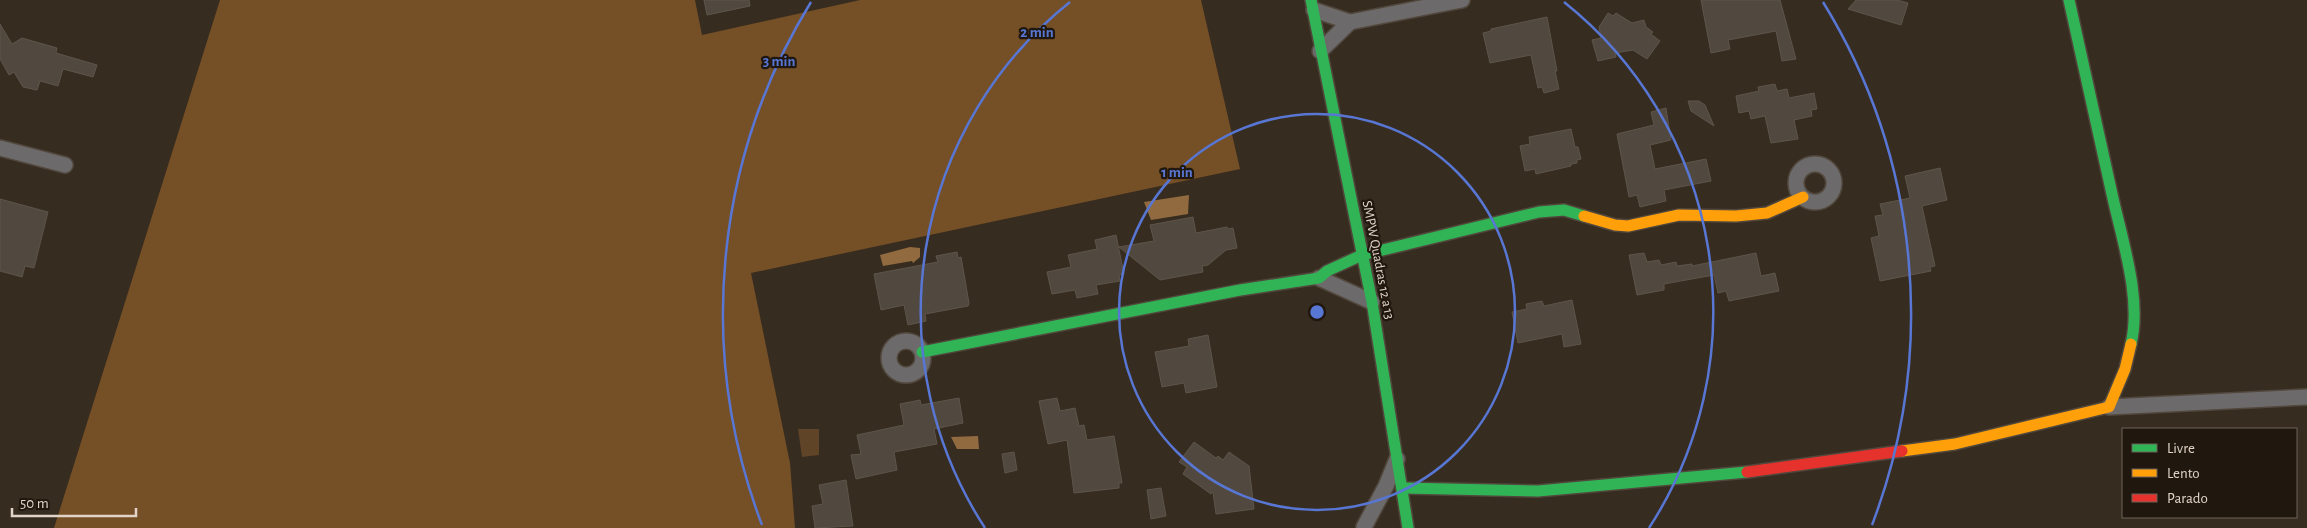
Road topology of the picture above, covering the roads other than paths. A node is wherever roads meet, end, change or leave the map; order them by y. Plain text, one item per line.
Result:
1 (1462, 0) edge
2 (2069, 0) edge
3 (1312, 5) edge
4 (1350, 22) junction
5 (1320, 51) junction
6 (0, 148) edge
7 (65, 165) dead end
8 (1803, 197) dead end
9 (1362, 255) junction
10 (1319, 278) junction
11 (1372, 302) junction
12 (922, 352) dead end
13 (2307, 397) edge
14 (2109, 407) junction
15 (1397, 459) junction
16 (1403, 488) junction
17 (1362, 528) edge
18 (1408, 528) edge

1 - 4 street
2 - 14 street
3 - 4 street
3 - 5 street, SMPW Quadras 12 a 13
4 - 5 street
5 - 9 street, SMPW Quadras 12 a 13
6 - 7 street
8 - 9 street
9 - 10 street
9 - 11 street, SMPW Quadras 12 a 13
10 - 11 street
10 - 12 street
11 - 15 street, SMPW Quadras 12 a 13
13 - 14 street
14 - 16 street
15 - 16 street, SMPW Quadras 12 a 13
15 - 17 street
16 - 18 street, SMPW Quadras 12 a 13

